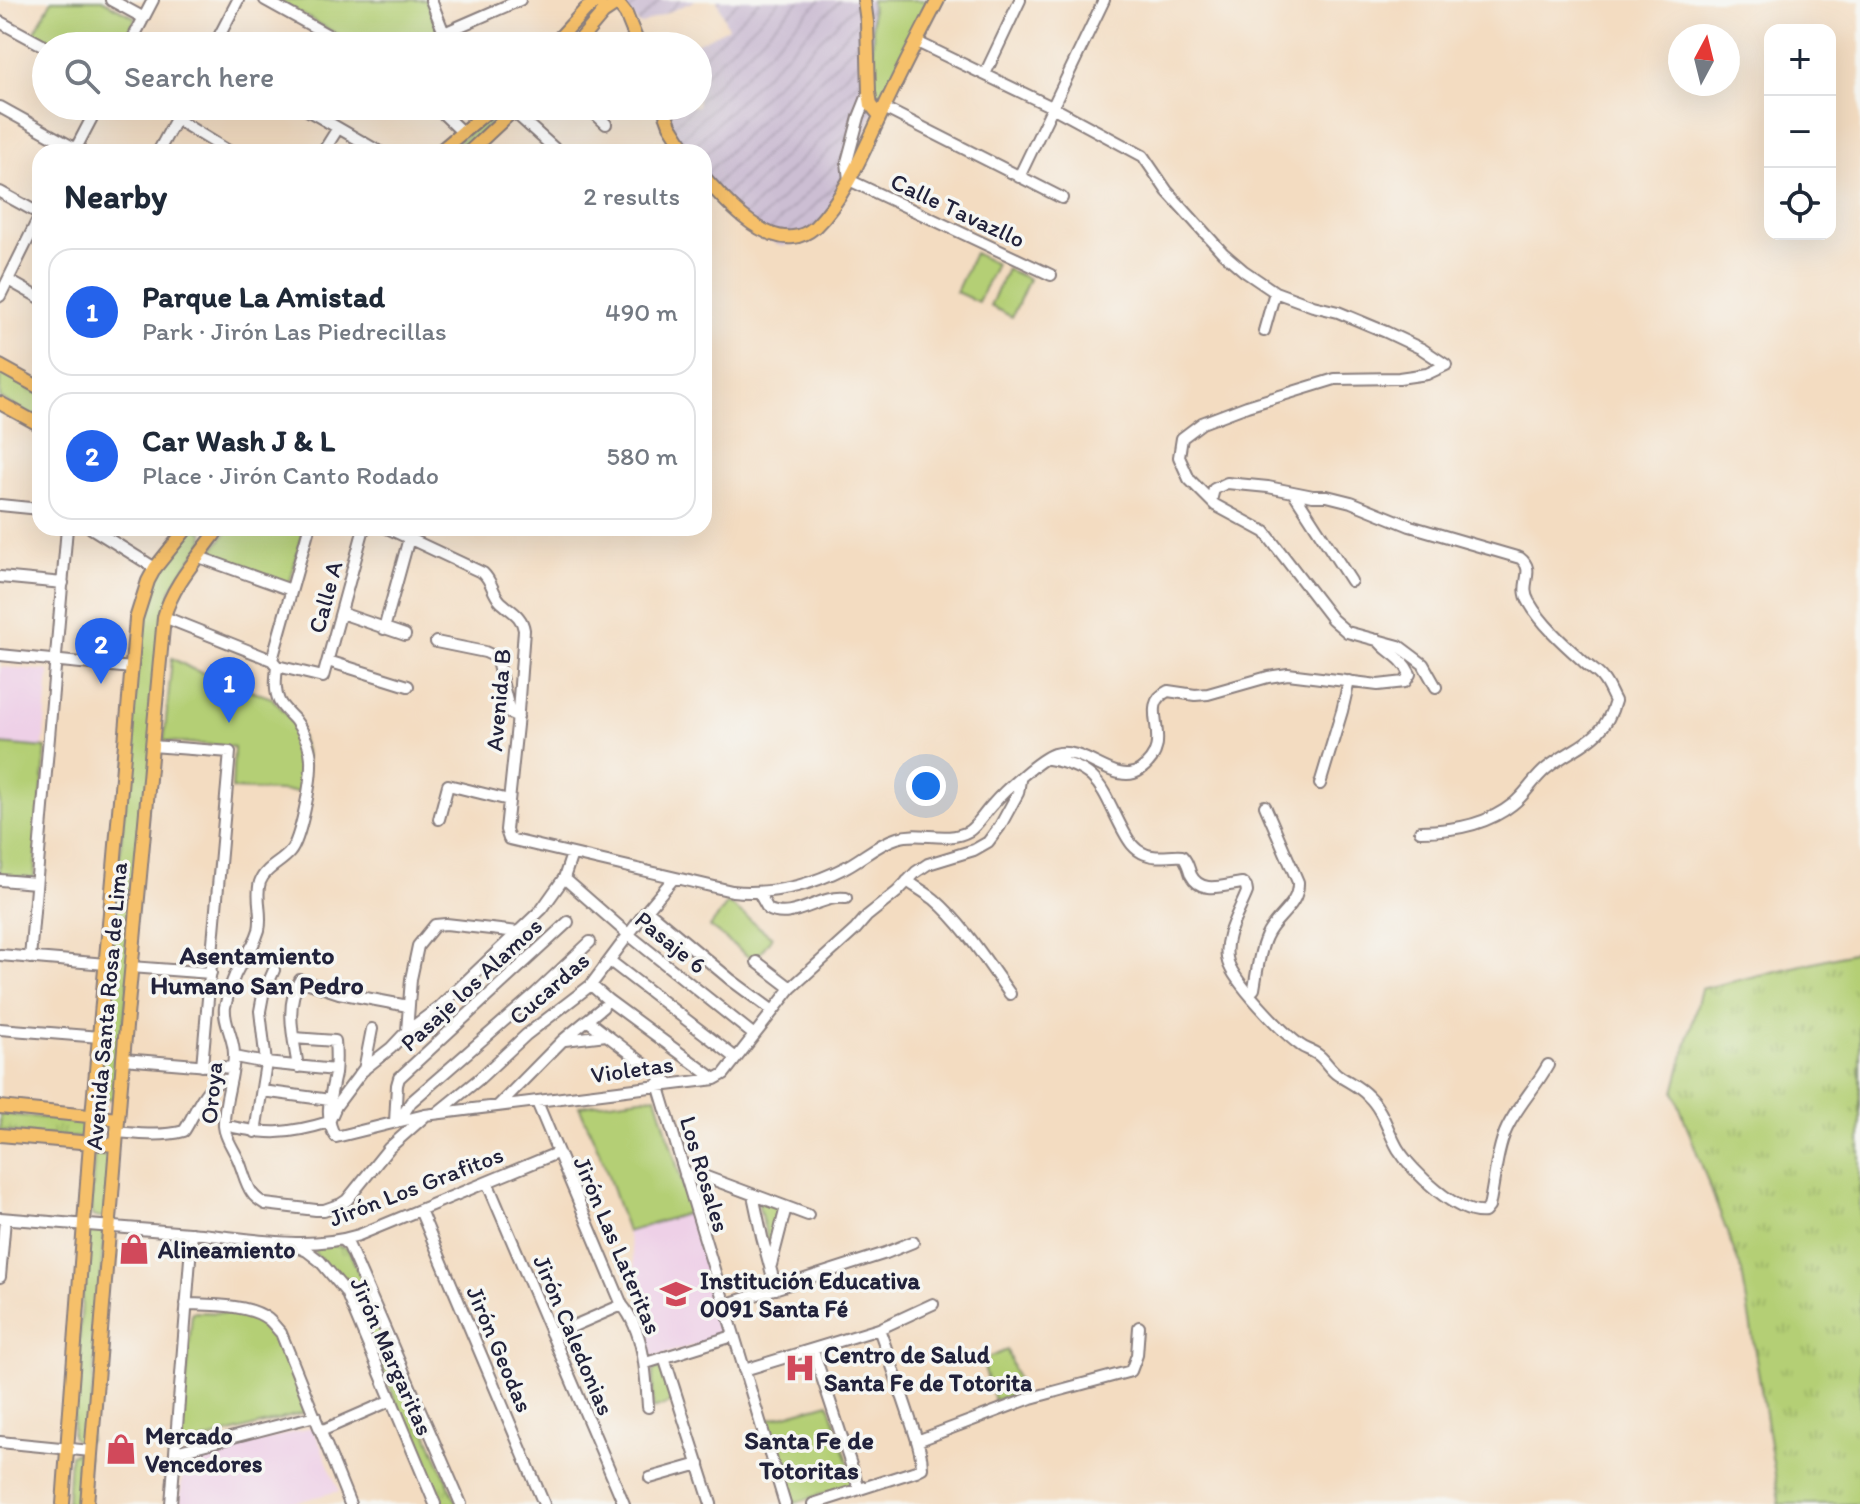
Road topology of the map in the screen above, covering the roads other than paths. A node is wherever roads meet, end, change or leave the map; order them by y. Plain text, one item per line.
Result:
1 (111, 0) edge
2 (153, 0) edge
3 (238, 0) edge
4 (265, 0) edge
5 (431, 0) edge
6 (864, 0) edge
7 (938, 0) edge
8 (1020, 0) edge
9 (1104, 0) edge
10 (514, 1) edge
11 (616, 2) edge
12 (600, 4) edge
13 (144, 18) junction
14 (0, 22) edge
15 (136, 32) edge
16 (221, 32) edge
17 (323, 32) edge
18 (444, 32) edge
19 (446, 32) edge
20 (565, 32) edge
21 (583, 32) edge
22 (633, 32) edge
23 (32, 39) edge
24 (917, 42) junction
25 (985, 74) junction
26 (869, 92) junction
27 (0, 107) edge
28 (1052, 107) junction
29 (882, 112) junction
30 (91, 120) edge
31 (175, 120) edge
32 (178, 120) edge
33 (324, 120) edge
34 (450, 120) edge
35 (478, 120) edge
36 (504, 120) edge
37 (526, 120) edge
38 (602, 120) edge
39 (668, 120) edge
40 (606, 124) dead end
41 (338, 128) junction
42 (463, 133) junction
43 (63, 144) edge
44 (79, 144) edge
45 (162, 144) edge
46 (217, 144) edge
47 (328, 144) edge
48 (366, 144) edge
49 (449, 144) edge
50 (480, 144) edge
51 (550, 144) edge
52 (682, 144) edge
53 (1019, 177) junction
54 (849, 180) junction
55 (712, 186) edge
56 (0, 192) edge
57 (1062, 198) dead end
58 (32, 210) edge
59 (32, 230) edge
60 (1051, 275) dead end
61 (8, 280) junction
62 (1275, 292) junction
63 (32, 294) edge
64 (0, 296) edge
65 (1264, 331) dead end
66 (0, 366) edge
67 (32, 384) edge
68 (0, 403) edge
69 (32, 421) edge
70 (1294, 493) junction
71 (1211, 501) junction
72 (0, 505) edge
73 (32, 508) edge
74 (66, 536) edge
75 (104, 536) edge
76 (181, 536) edge
77 (213, 536) edge
78 (307, 536) edge
79 (362, 536) edge
80 (405, 536) edge
81 (409, 538) junction
82 (199, 557) junction
83 (155, 568) junction
84 (0, 577) edge
85 (1351, 581) dead end
86 (63, 583) junction
87 (291, 590) junction
88 (341, 613) junction
89 (164, 617) junction
90 (384, 629) junction
91 (405, 635) dead end
92 (1378, 640) junction
93 (436, 642) dead end
94 (0, 655) edge
95 (56, 661) junction
96 (328, 661) junction
97 (275, 663) junction
98 (132, 668) junction
99 (1349, 681) junction
100 (408, 686) dead end
101 (1436, 687) dead end
102 (518, 717) junction
103 (152, 746) junction
104 (1047, 757) junction
105 (1020, 780) junction
106 (1320, 784) dead end
107 (509, 800) junction
108 (1265, 806) dead end
109 (439, 819) dead end
110 (1420, 831) dead end
111 (572, 854) junction
112 (564, 878) junction
113 (674, 878) junction
114 (0, 880) edge
115 (907, 881) junction
116 (36, 883) junction
117 (759, 893) junction
118 (846, 898) dead end
119 (647, 910) junction
120 (568, 922) dead end
121 (518, 932) junction
122 (629, 935) junction
123 (590, 942) dead end
124 (0, 955) edge
125 (30, 958) junction
126 (610, 961) junction
127 (757, 962) dead end
128 (106, 964) junction
129 (131, 967) junction
130 (274, 970) dead end
131 (211, 973) junction
132 (591, 985) junction
133 (791, 988) junction
134 (1250, 993) junction
135 (1010, 994) dead end
136 (408, 1006) junction
137 (603, 1007) dead end
138 (773, 1011) junction
139 (587, 1020) junction
140 (0, 1029) edge
141 (372, 1029) dead end
142 (407, 1031) junction
143 (606, 1035) junction
144 (754, 1035) junction
145 (100, 1037) junction
146 (294, 1038) junction
147 (563, 1040) junction
148 (736, 1058) junction
149 (123, 1059) junction
150 (266, 1063) junction
151 (1548, 1065) dead end
152 (202, 1066) junction
153 (298, 1067) junction
154 (233, 1068) junction
155 (335, 1070) junction
156 (363, 1070) junction
157 (715, 1079) junction
158 (663, 1084) junction
159 (262, 1091) junction
160 (330, 1100) junction
161 (537, 1102) junction
162 (498, 1106) junction
163 (0, 1107) edge
164 (430, 1114) junction
165 (92, 1116) junction
166 (397, 1121) junction
167 (329, 1122) junction
168 (224, 1125) junction
169 (116, 1132) junction
170 (255, 1132) junction
171 (0, 1135) edge
172 (90, 1142) junction
173 (557, 1153) junction
174 (685, 1175) junction
175 (487, 1182) junction
176 (753, 1195) junction
177 (786, 1207) junction
178 (420, 1210) junction
179 (808, 1215) dead end
180 (2, 1218) edge
181 (84, 1225) junction
182 (110, 1227) junction
183 (192, 1233) junction
184 (342, 1240) junction
185 (913, 1242) dead end
186 (290, 1243) junction
187 (771, 1267) junction
188 (0, 1277) edge
189 (776, 1289) junction
190 (186, 1304) junction
191 (933, 1304) dead end
192 (622, 1305) junction
193 (724, 1305) junction
194 (1139, 1327) dead end
195 (879, 1329) junction
196 (551, 1333) junction
197 (733, 1336) junction
198 (813, 1350) junction
199 (664, 1357) junction
200 (646, 1363) junction
201 (744, 1370) junction
202 (392, 1400) junction
203 (648, 1407) dead end
204 (315, 1416) junction
205 (321, 1431) junction
206 (917, 1441) junction
207 (0, 1442) edge
208 (66, 1448) junction
209 (91, 1451) junction
210 (175, 1452) junction
211 (699, 1464) junction
212 (650, 1478) dead end
213 (859, 1489) junction
214 (63, 1504) edge
215 (87, 1504) edge
216 (171, 1504) edge
217 (350, 1504) edge
218 (435, 1504) edge
219 (461, 1504) edge
220 (544, 1504) edge
221 (624, 1504) edge
222 (711, 1504) edge
223 (785, 1504) edge
224 (813, 1504) edge

1 - 13 street
2 - 13 street
3 - 16 street
4 - 17 street
5 - 18 street
6 - 26 main road
7 - 24 main road
8 - 25 street
9 - 28 street
10 - 19 street
11 - 12 main road
11 - 22 main road
12 - 20 main road
12 - 21 main road
13 - 15 street
14 - 23 street
24 - 25 street
24 - 29 main road
25 - 28 street
26 - 29 main road
26 - 54 street
27 - 43 street
28 - 53 street
28 - 62 street
29 - 53 street
29 - 54 main road
30 - 44 street
31 - 45 street
32 - 46 street
33 - 41 street
34 - 42 street
35 - 42 main road
36 - 50 main road
37 - 51 street
38 - 40 street
39 - 52 main road
41 - 47 street
41 - 48 street
42 - 49 main road
53 - 57 street
54 - 55 main road
54 - 60 street, Calle Tavazllo
56 - 58 street
59 - 61 street
61 - 63 street
61 - 64 street
62 - 65 street
62 - 71 street
66 - 67 main road
68 - 69 main road
70 - 71 street
70 - 85 street
70 - 110 street
71 - 92 street
72 - 73 street
74 - 86 street
75 - 83 street
76 - 83 main road, Avenida Santa Rosa de Lima
77 - 82 main road, Avenida Santa Rosa de Lima
78 - 87 street
79 - 88 street, Calle A
80 - 81 street, Avenida B
81 - 90 street
81 - 102 street, Avenida B
82 - 87 street
82 - 89 main road, Avenida Santa Rosa de Lima
83 - 98 main road, Avenida Santa Rosa de Lima
84 - 86 street
86 - 95 street
87 - 97 street
88 - 90 street
88 - 96 street, Calle A
89 - 97 street
89 - 103 main road, Avenida Santa Rosa de Lima
90 - 91 street
92 - 99 street
92 - 101 street
93 - 102 street
94 - 95 street
95 - 98 street
95 - 116 street
96 - 97 street, Calle A
96 - 100 street
97 - 154 street, Oroya
98 - 128 main road, Avenida Santa Rosa de Lima
99 - 104 street
99 - 106 street
102 - 107 street, Avenida B
103 - 129 main road, Avenida Santa Rosa de Lima
103 - 131 street
104 - 105 street
104 - 134 street
105 - 115 street
105 - 117 street
107 - 109 street
107 - 111 street, Avenida B
108 - 134 street
111 - 112 street
111 - 113 street
112 - 121 street
112 - 122 street, Pasaje 6
113 - 117 street
113 - 119 street, Cucardas
114 - 116 street
115 - 133 street
115 - 135 street
116 - 125 street
117 - 118 street
119 - 122 street, Cucardas
119 - 138 street
120 - 166 street, Pasaje los Alamos
121 - 136 street
121 - 142 street
122 - 126 street, Cucardas
122 - 144 street, Pasaje 6
123 - 166 street
124 - 125 street
125 - 128 street
126 - 132 street, Cucardas
126 - 148 street
127 - 133 street
128 - 145 main road, Avenida Santa Rosa de Lima
129 - 131 street
129 - 149 main road, Avenida Santa Rosa de Lima
130 - 150 street
131 - 152 street
132 - 157 street
132 - 164 street, Cucardas
133 - 138 street
134 - 151 street
136 - 142 street
136 - 146 street
137 - 139 street
138 - 144 street
139 - 143 street
139 - 147 street
140 - 145 street
141 - 156 street
142 - 156 street
143 - 147 street
143 - 158 street
144 - 148 street
145 - 165 main road, Avenida Santa Rosa de Lima
146 - 153 street
146 - 155 street
147 - 162 street
148 - 157 street
149 - 152 street
149 - 169 main road, Avenida Santa Rosa de Lima
150 - 153 street
150 - 154 street
150 - 159 street
152 - 154 street
153 - 155 street
154 - 168 street, Oroya
154 - 169 street
155 - 160 street
156 - 167 street
157 - 158 street, Violetas
158 - 161 street, Violetas
158 - 174 street, Los Rosales
159 - 160 street
159 - 170 street
160 - 167 street
161 - 162 street, Violetas
161 - 173 street, Jirón Las Lateritas
162 - 164 street, Violetas
163 - 165 main road
164 - 166 street, Violetas
164 - 168 street, Oroya
165 - 169 main road
165 - 172 main road, Avenida Santa Rosa de Lima
166 - 167 street, Violetas
167 - 170 street
168 - 170 street
169 - 172 main road
169 - 182 main road, Avenida Santa Rosa de Lima
171 - 172 main road
172 - 181 main road, Avenida Santa Rosa de Lima
173 - 175 street, Jirón Los Grafitos
173 - 192 street, Jirón Las Lateritas
174 - 176 street
174 - 193 street, Los Rosales
175 - 178 street, Jirón Los Grafitos
175 - 196 street, Jirón Caledonias
176 - 177 street
176 - 187 street
177 - 179 street
177 - 187 street
178 - 184 street, Jirón Los Grafitos
178 - 220 street, Jirón Geodas
180 - 181 street, Jirón Los Grafitos
180 - 188 street
181 - 182 street, Jirón Los Grafitos
181 - 208 main road, Avenida Santa Rosa de Lima
182 - 183 street, Jirón Los Grafitos
182 - 209 main road, Avenida Santa Rosa de Lima
183 - 186 street, Jirón Los Grafitos
183 - 190 street
184 - 186 street, Jirón Los Grafitos
184 - 219 street, Jirón Margaritas
185 - 189 street
186 - 202 street, Jirón Margaritas
187 - 189 street
189 - 193 street
190 - 204 street
190 - 210 street
191 - 195 street
192 - 196 street
192 - 200 street, Jirón Las Lateritas
193 - 197 street, Los Rosales
194 - 206 street
195 - 198 street
195 - 206 street
196 - 221 street, Jirón Caledonias
197 - 199 street
197 - 201 street, Los Rosales
198 - 201 street
198 - 213 street
199 - 200 street
199 - 211 street
200 - 203 street, Jirón Las Lateritas
201 - 223 street, Los Rosales
202 - 205 street
202 - 218 street, Jirón Margaritas
204 - 205 street
204 - 210 street
205 - 217 street
206 - 213 street
207 - 208 street
208 - 209 street
208 - 214 main road, Avenida Santa Rosa de Lima
209 - 215 main road, Avenida Santa Rosa de Lima
210 - 216 street
211 - 212 street
211 - 222 street
213 - 224 street

